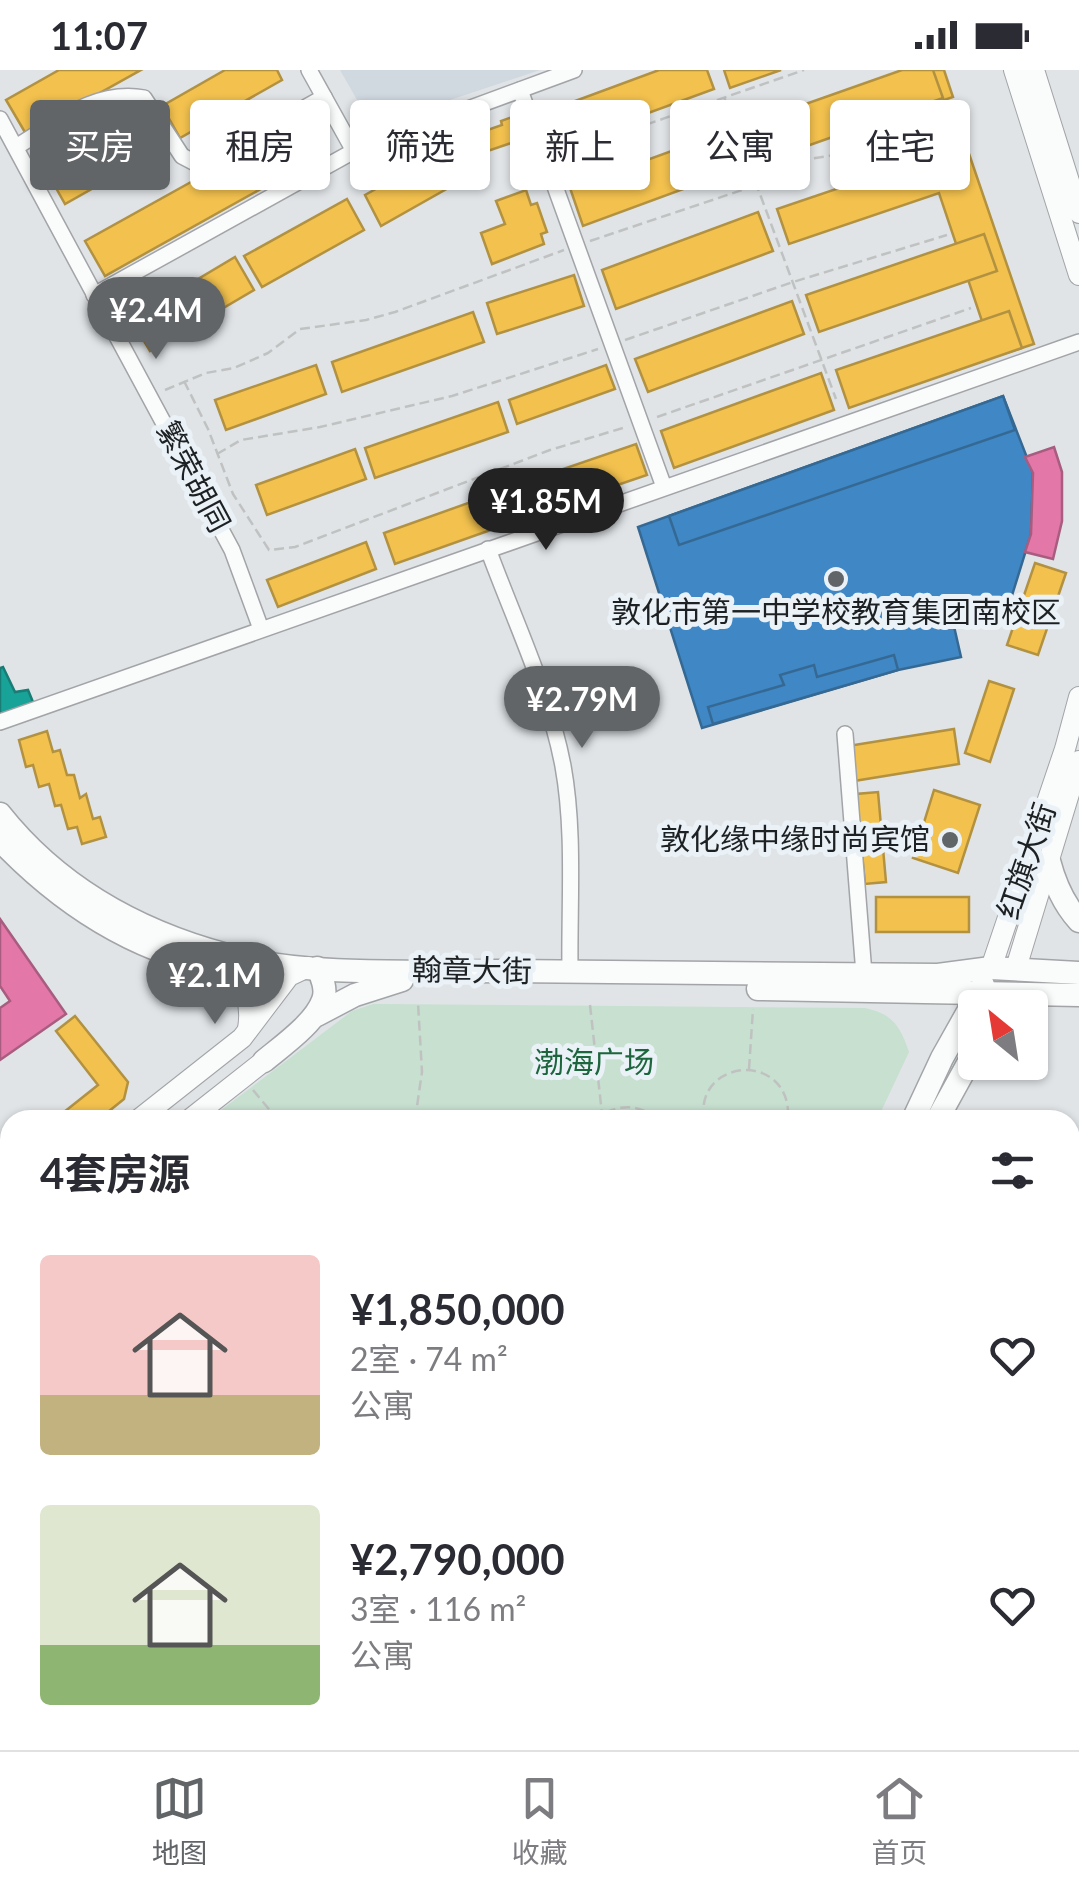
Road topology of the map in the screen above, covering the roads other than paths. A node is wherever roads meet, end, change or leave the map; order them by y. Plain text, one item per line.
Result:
1 (309, 70) edge
2 (574, 70) edge
3 (1014, 70) edge
4 (1034, 70) edge
5 (520, 90) junction
6 (324, 97) junction
7 (490, 101) edge
8 (0, 119) edge
9 (350, 144) edge
10 (16, 147) junction
11 (350, 153) edge
12 (1079, 213) edge
13 (1079, 276) edge
14 (94, 295) junction
15 (1079, 342) edge
16 (664, 488) junction
17 (488, 549) junction
18 (261, 629) junction
19 (1079, 696) edge
20 (0, 722) edge
21 (845, 734) dead end
22 (1079, 761) edge
23 (0, 814) edge
24 (0, 840) edge
25 (1049, 860) junction
26 (1079, 920) edge
27 (991, 968) junction
28 (1016, 968) junction
29 (227, 969) junction
30 (309, 972) junction
31 (570, 972) junction
32 (1079, 973) edge
33 (864, 974) junction
34 (402, 980) junction
35 (981, 990) edge
36 (1008, 990) edge
37 (958, 993) edge
38 (1079, 995) edge
39 (1048, 997) edge
40 (310, 1019) junction
41 (248, 1029) junction
42 (958, 1030) edge
43 (264, 1061) joint
44 (959, 1080) edge
45 (151, 1110) edge
46 (202, 1110) edge
47 (918, 1110) edge
48 (943, 1110) edge

1 - 6 street
2 - 5 street
3 - 13 main road
4 - 12 main road
5 - 7 street
5 - 16 street
6 - 9 street
6 - 10 street
8 - 10 street, 繁荣胡同
10 - 14 street, 繁荣胡同
11 - 14 street
14 - 18 street, 繁荣胡同
15 - 16 street
16 - 17 street
17 - 18 street
17 - 31 street
18 - 20 street
19 - 27 main road, 红旗大街
21 - 33 street
22 - 25 main road, 红旗大街
23 - 30 main road, 翰章大街
24 - 29 main road, 翰章大街
25 - 26 main road
25 - 28 main road, 红旗大街
27 - 28 main road, 翰章大街
27 - 33 main road, 翰章大街
27 - 35 main road
28 - 32 main road, 翰章大街
28 - 36 main road
29 - 30 main road, 翰章大街
29 - 41 main road
30 - 31 main road, 翰章大街
30 - 34 main road, 翰章大街
30 - 40 main road
30 - 41 main road
31 - 33 main road, 翰章大街
34 - 37 main road, 翰章大街
34 - 40 main road
38 - 39 main road, 翰章大街
40 - 43 main road
41 - 45 main road
42 - 47 main road
43 - 46 main road
44 - 48 main road

